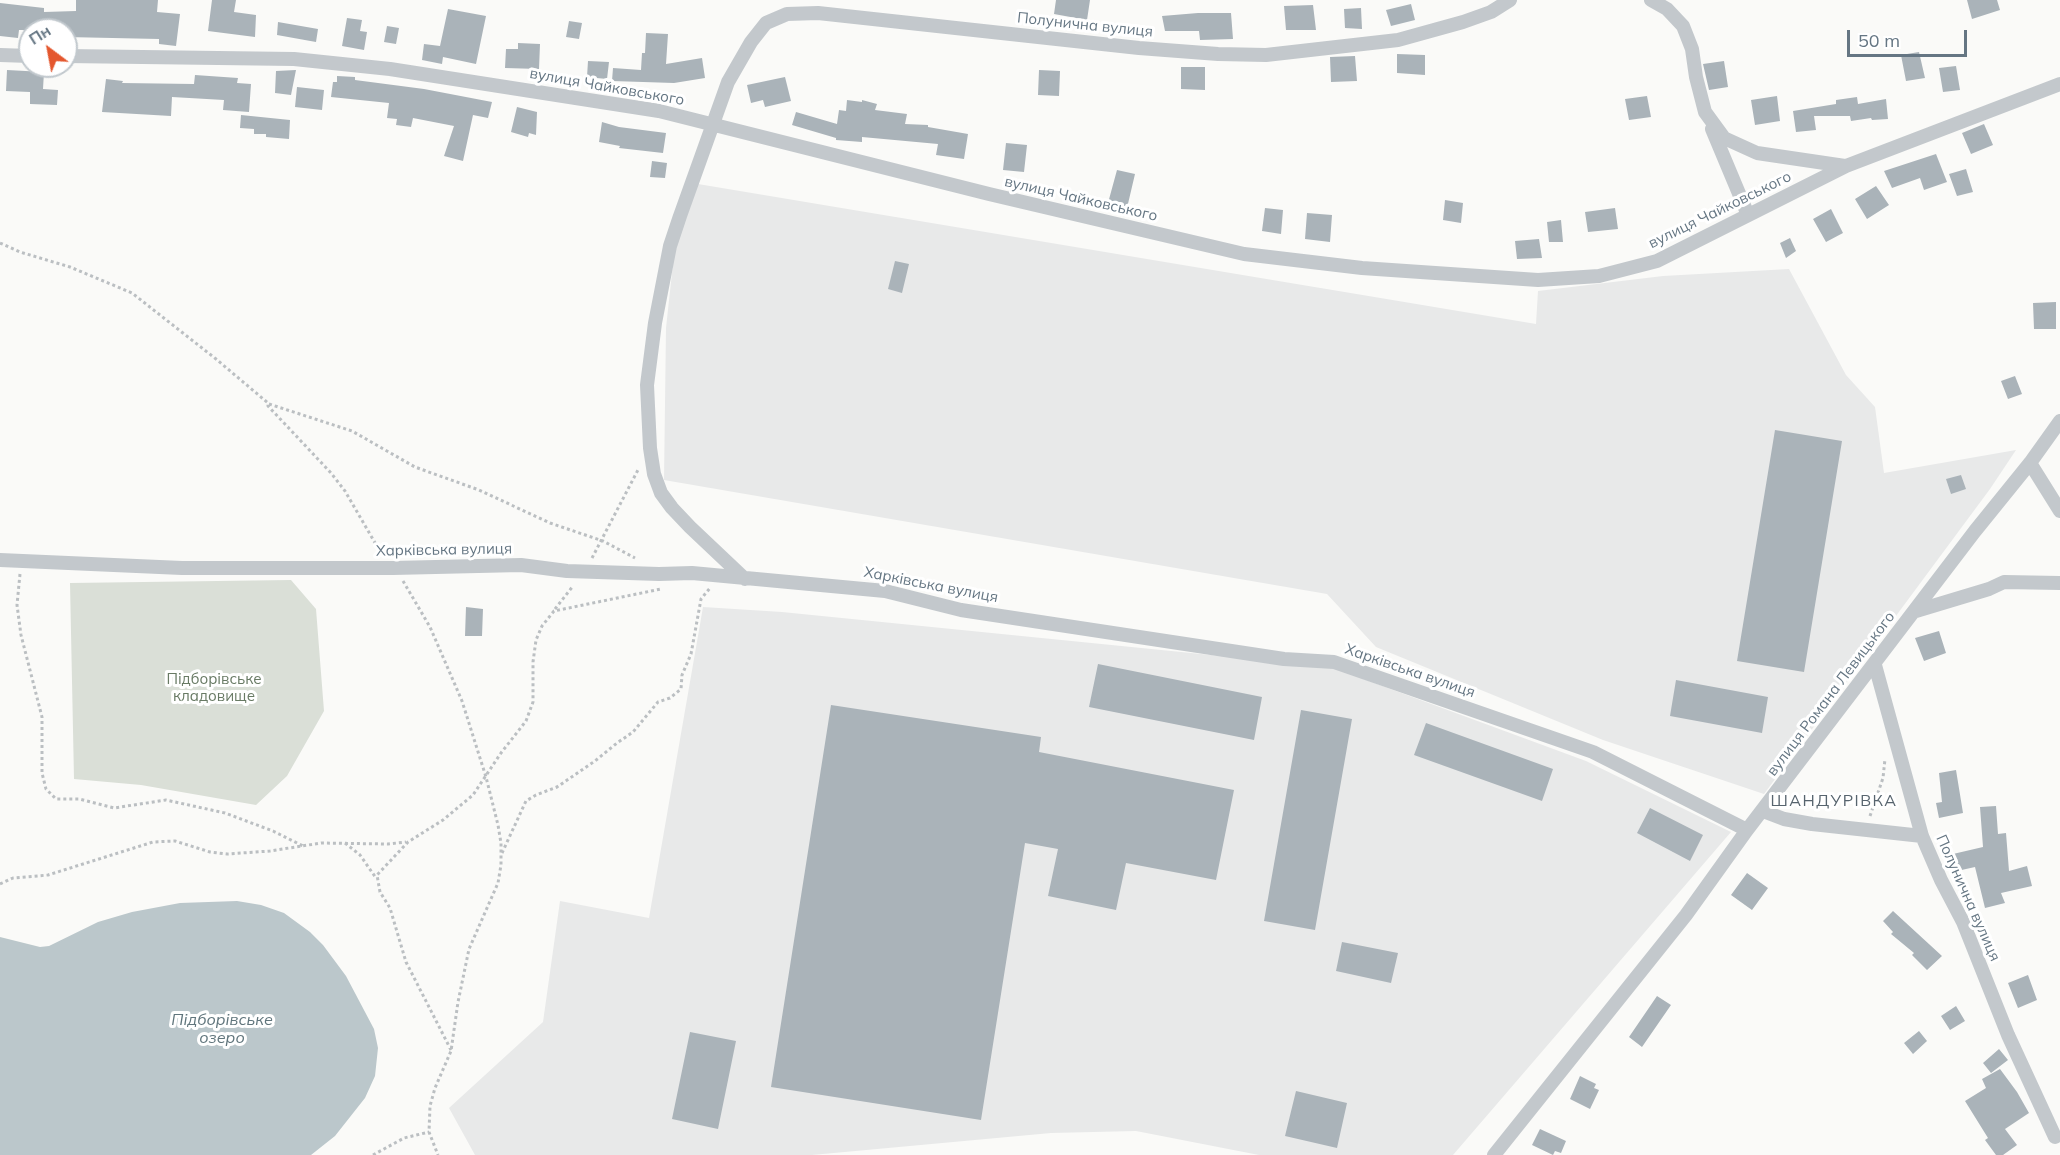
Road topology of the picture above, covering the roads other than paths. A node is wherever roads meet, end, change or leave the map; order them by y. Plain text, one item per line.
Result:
1 (1510, 0) edge
2 (1651, 0) edge
3 (0, 55) edge
4 (18, 56) edge
5 (78, 56) edge
6 (2060, 84) edge
7 (1705, 112) junction
8 (713, 123) junction
9 (1846, 166) junction
10 (1748, 215) junction
11 (2060, 422) edge
12 (2030, 463) junction
13 (2060, 511) edge
14 (0, 560) edge
15 (745, 579) junction
16 (2060, 583) edge
17 (1916, 611) junction
18 (1875, 665) junction
19 (1763, 811) junction
20 (1747, 830) junction
21 (1922, 836) junction
22 (2055, 1137) dead end
23 (1494, 1155) edge

1 - 8 street, Полунична вулиця
2 - 7 street
3 - 4 street
5 - 8 street, вулиця Чайковського
6 - 9 street, вулиця Чайковського
7 - 9 street
7 - 10 street
8 - 10 street, вулиця Чайковського
8 - 15 street, Полунична вулиця
9 - 10 street, вулиця Чайковського
11 - 12 street, вулиця Романа Левицького
12 - 13 street
12 - 17 street, вулиця Романа Левицького
14 - 15 street, Харківська вулиця
15 - 20 street, Харківська вулиця
16 - 17 street
17 - 18 street, вулиця Романа Левицького
18 - 19 street, вулиця Романа Левицького
18 - 21 street, Полунична вулиця
19 - 20 street, вулиця Романа Левицького
19 - 21 street
20 - 23 street, вулиця Романа Левицького
21 - 22 street, Полунична вулиця

